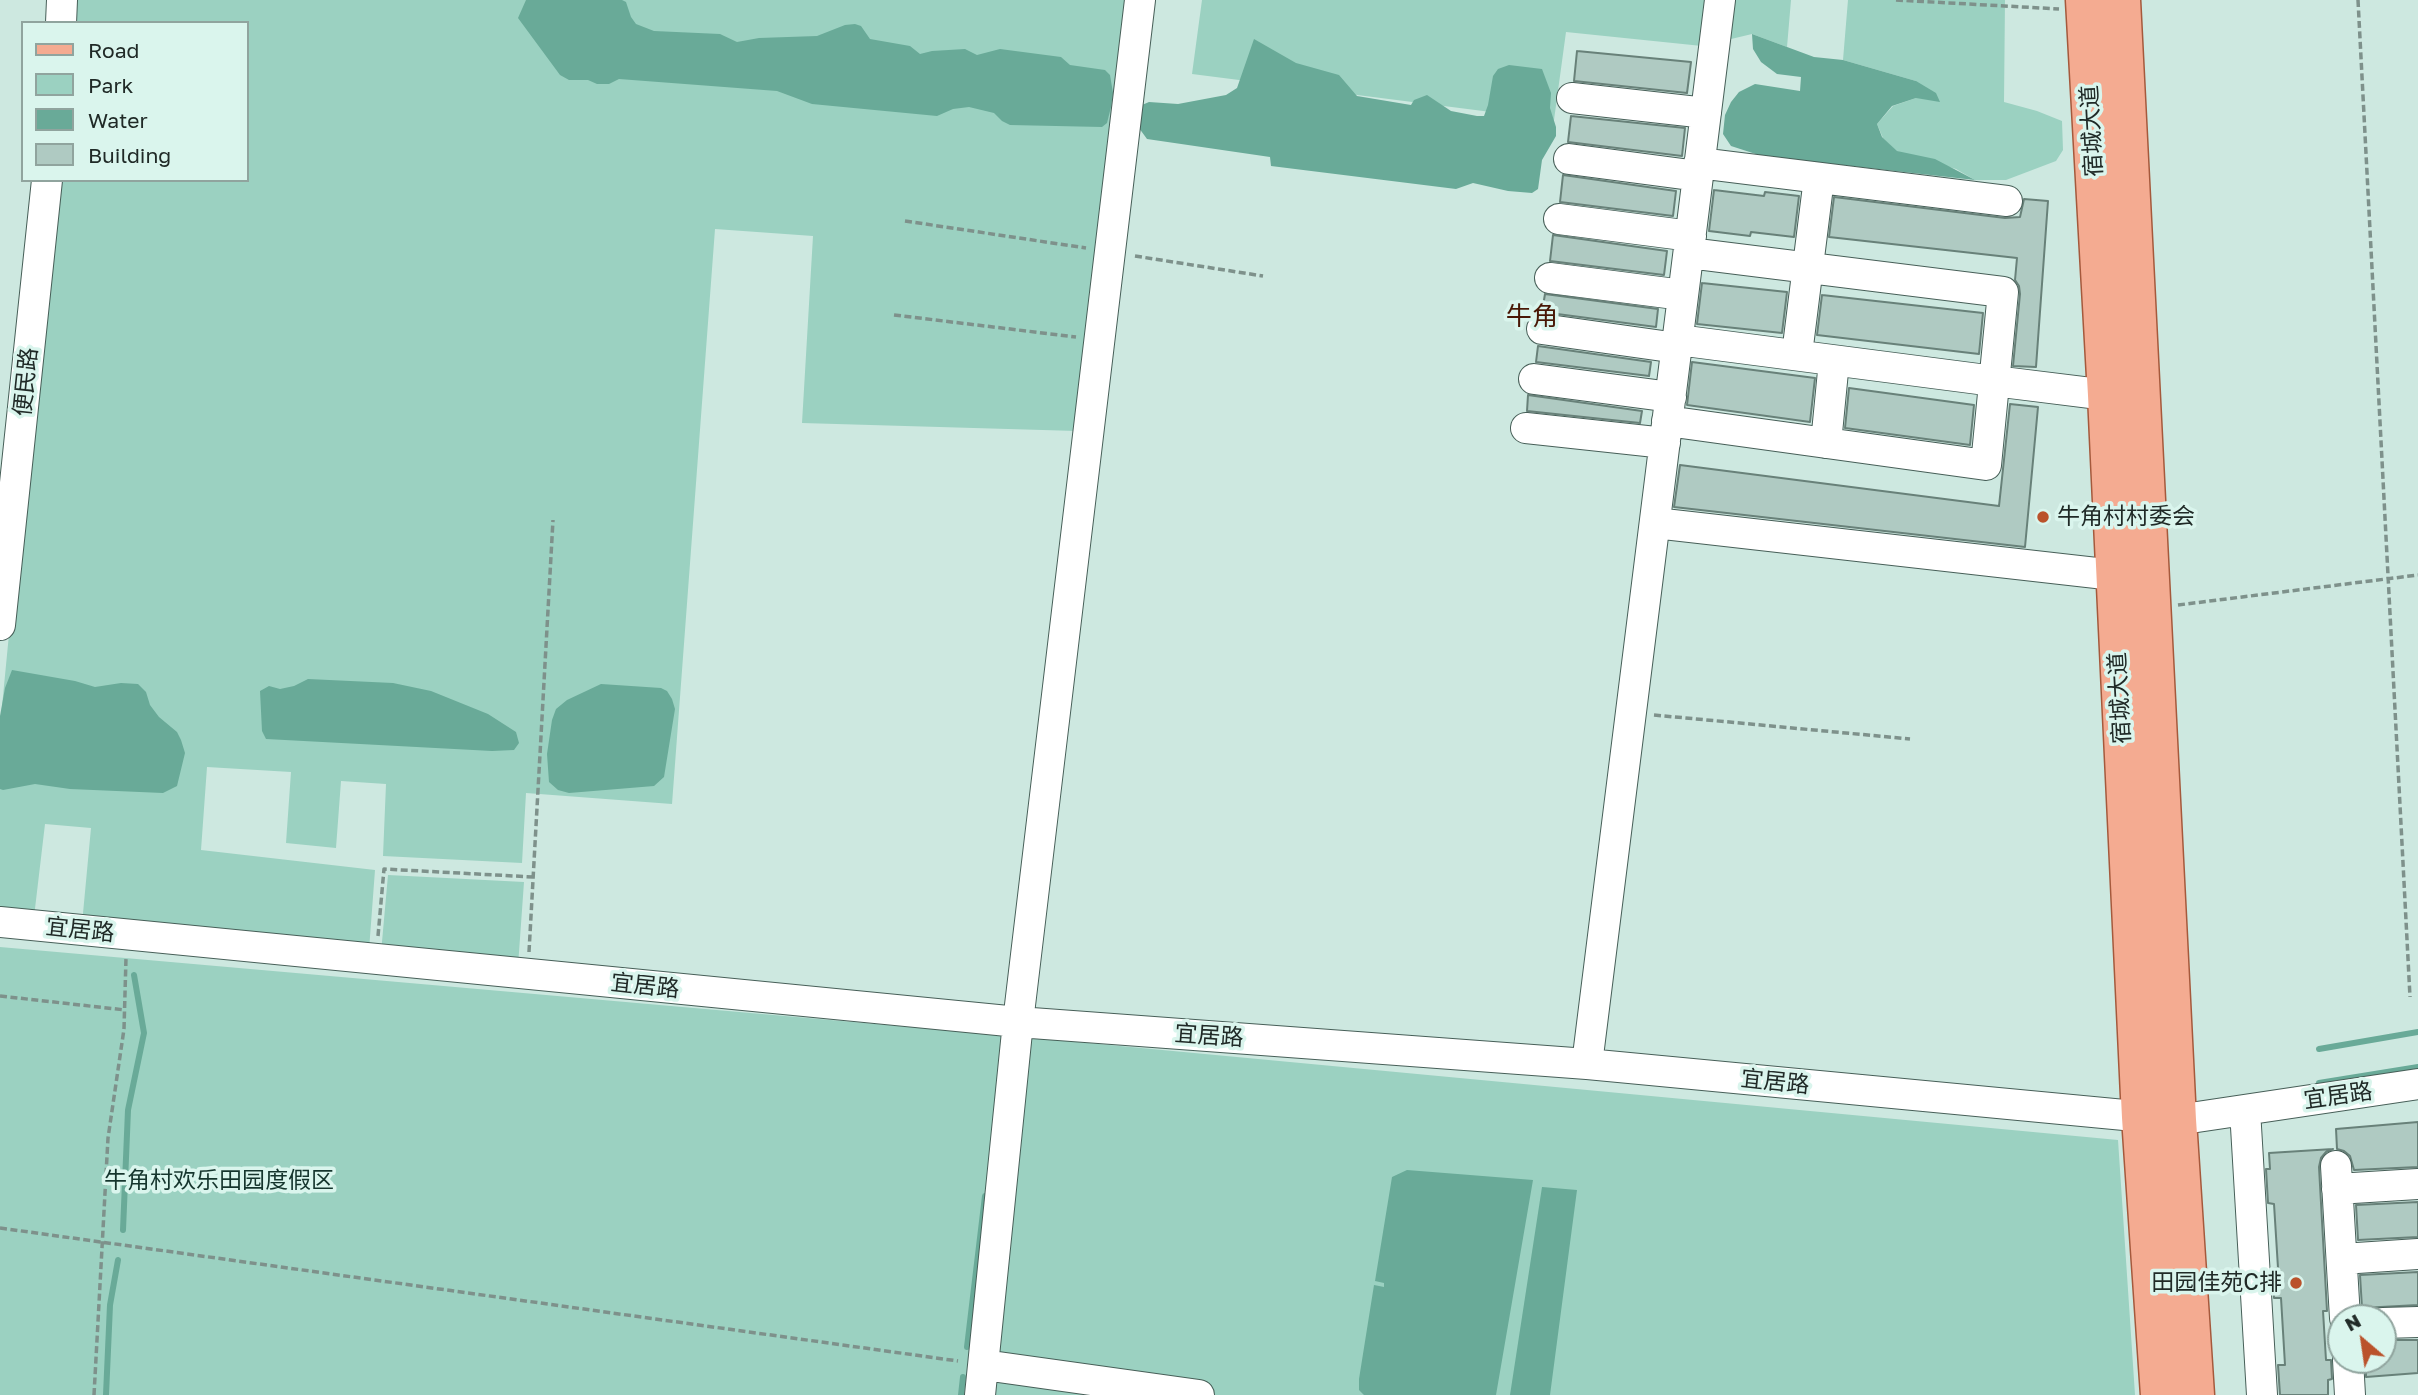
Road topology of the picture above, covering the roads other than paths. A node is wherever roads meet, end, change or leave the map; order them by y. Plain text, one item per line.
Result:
1 (62, 0) edge
2 (1140, 0) edge
3 (1720, 0) edge
4 (2097, 4) edge
5 (61, 21) edge
6 (1573, 99) dead end
7 (1706, 113) junction
8 (1569, 159) dead end
9 (1699, 169) junction
10 (1819, 178) junction
11 (47, 182) edge
12 (2007, 201) dead end
13 (1559, 219) dead end
14 (1690, 244) junction
15 (1807, 268) junction
16 (1550, 278) dead end
17 (1684, 295) junction
18 (1542, 330) dead end
19 (1677, 344) junction
20 (1797, 354) junction
21 (1834, 361) junction
22 (1534, 379) dead end
23 (1994, 381) junction
24 (2124, 395) junction
25 (1668, 421) junction
26 (1526, 428) dead end
27 (1826, 443) junction
28 (1655, 523) junction
29 (2114, 575) junction
30 (0, 625) edge
31 (0, 922) edge
32 (1018, 1022) junction
33 (1587, 1064) junction
34 (2418, 1084) edge
35 (2245, 1110) junction
36 (2159, 1118) junction
37 (2418, 1184) edge
38 (2418, 1254) edge
39 (2342, 1259) junction
40 (2344, 1304) edge
41 (2418, 1322) edge
42 (2397, 1323) edge
43 (984, 1365) junction
44 (2349, 1374) edge
45 (980, 1395) edge
46 (1199, 1395) edge
47 (2160, 1395) edge
48 (2195, 1395) edge
49 (2262, 1395) edge
50 (2350, 1395) edge

1 - 5 street
2 - 32 street
3 - 7 street
4 - 24 main road, 宿城大道
6 - 7 street
7 - 9 street
8 - 9 street
9 - 10 street
9 - 14 street
10 - 12 street
10 - 15 street
11 - 30 street, 便民路
13 - 14 street
14 - 15 street
14 - 17 street
15 - 20 street
15 - 23 street
16 - 17 street
17 - 19 street
18 - 19 street
19 - 20 street
19 - 25 street
20 - 21 street
21 - 23 street
21 - 27 street
22 - 25 street
23 - 24 street
23 - 27 street
24 - 29 main road, 宿城大道
24 - 36 main road, 宿城大道
25 - 26 street
25 - 27 street
25 - 28 street
28 - 29 street
28 - 33 street
29 - 36 main road, 宿城大道
31 - 32 street, 宜居路
32 - 33 street, 宜居路
32 - 43 street
33 - 36 street, 宜居路
34 - 35 street, 宜居路
35 - 36 street, 宜居路
35 - 49 street
36 - 47 main road, 宿城大道
36 - 48 main road, 宿城大道
37 - 39 street
38 - 39 street
39 - 40 street
41 - 42 street
43 - 45 street
43 - 46 street
44 - 50 street

